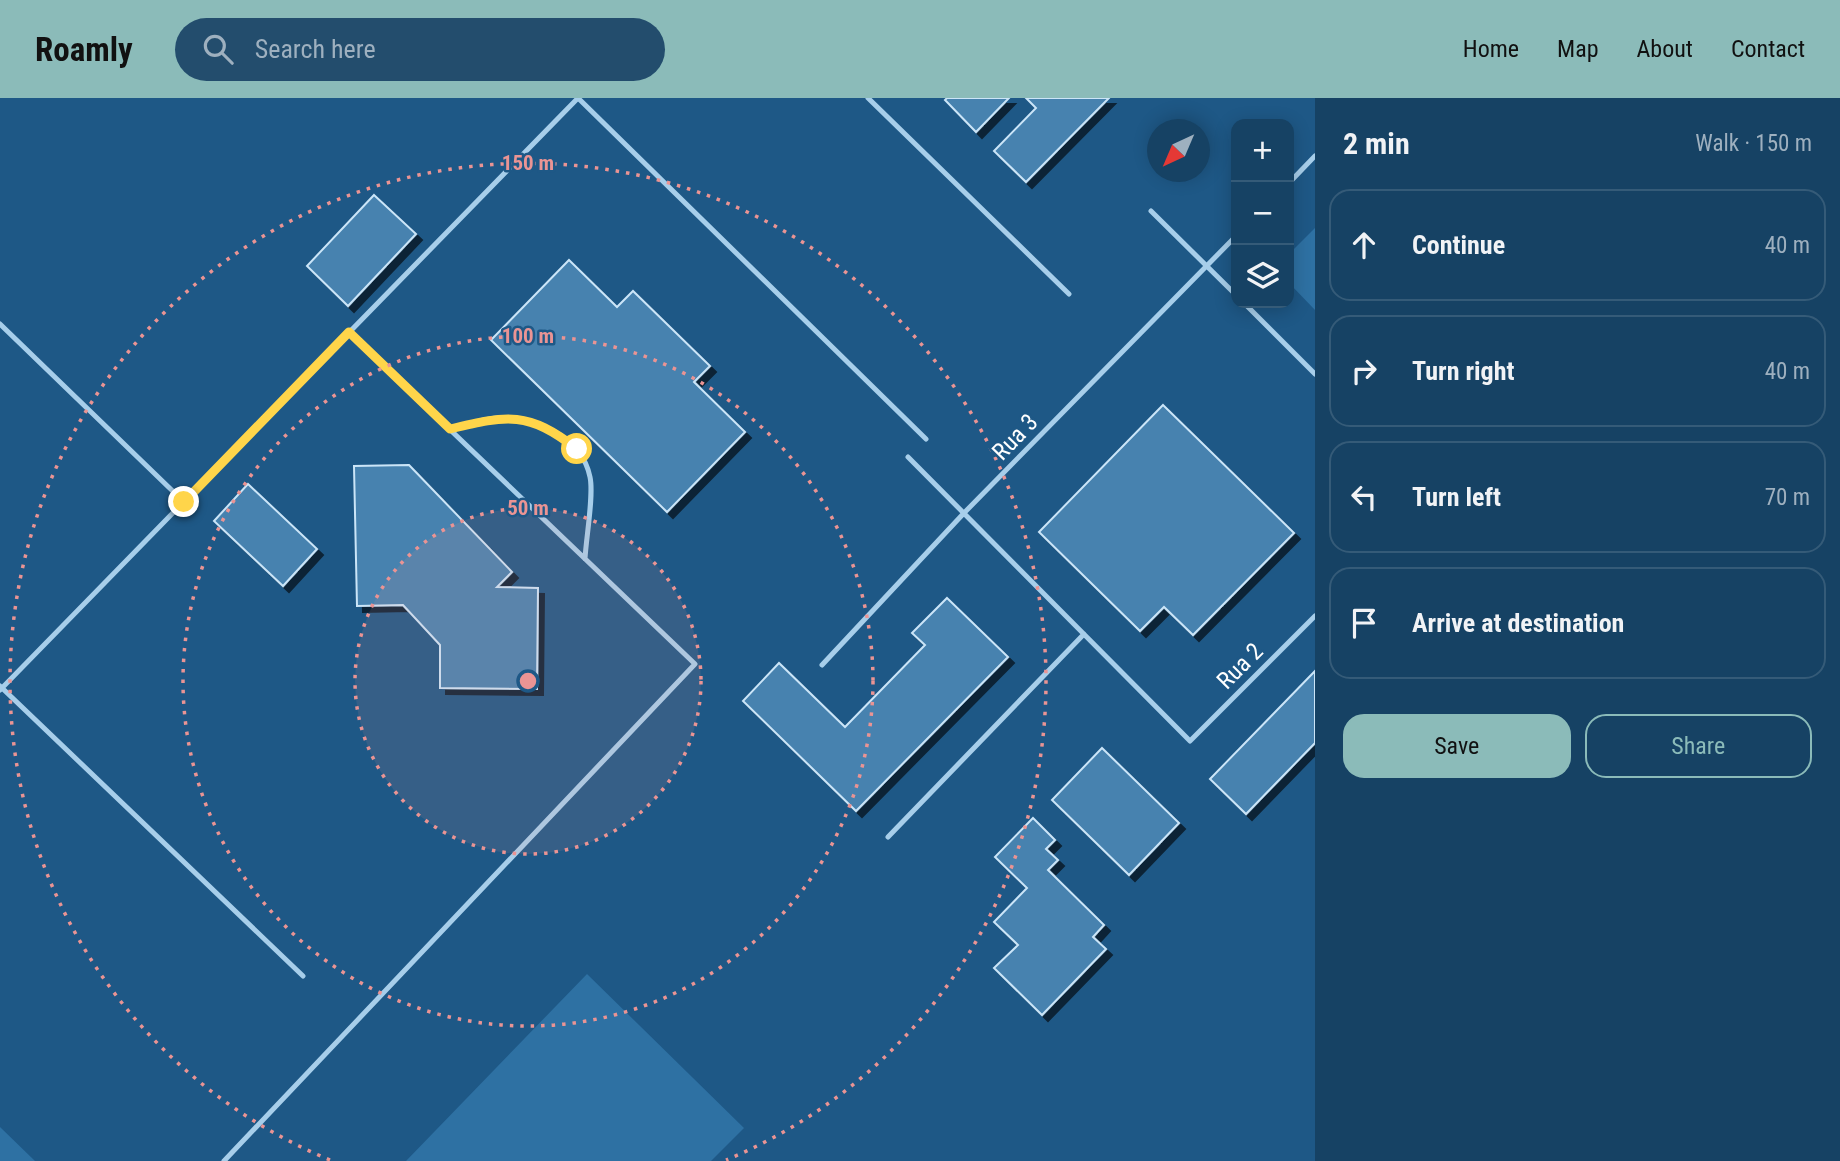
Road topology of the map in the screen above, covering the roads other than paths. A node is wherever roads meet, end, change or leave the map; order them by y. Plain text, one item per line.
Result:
1 (578, 98) edge
2 (868, 98) edge
3 (1315, 156) edge
4 (1290, 182) edge
5 (1151, 211) dead end
6 (1231, 241) edge
7 (1206, 266) junction
8 (1231, 290) edge
9 (1069, 294) dead end
10 (1249, 308) edge
11 (0, 324) edge
12 (349, 332) junction
13 (1315, 374) edge
14 (450, 429) junction
15 (926, 439) dead end
16 (908, 457) dead end
17 (184, 502) junction
18 (964, 513) junction
19 (585, 559) junction
20 (1315, 616) edge
21 (1084, 634) junction
22 (822, 665) dead end
23 (1, 688) edge
24 (888, 837) dead end
25 (303, 976) dead end
26 (224, 1161) edge

1 - 12 lane
1 - 15 lane
2 - 9 lane
3 - 4 lane
5 - 7 lane
6 - 7 lane, Rua 3
7 - 8 lane
7 - 18 lane, Rua 3
10 - 13 lane
11 - 17 lane
12 - 14 lane
12 - 17 lane
14 - 19 lane
14 - 19 lane
16 - 18 lane
17 - 23 lane
18 - 21 lane
18 - 22 lane, Rua 3
19 - 26 lane
20 - 21 lane, Rua 2
21 - 24 lane
23 - 25 lane

